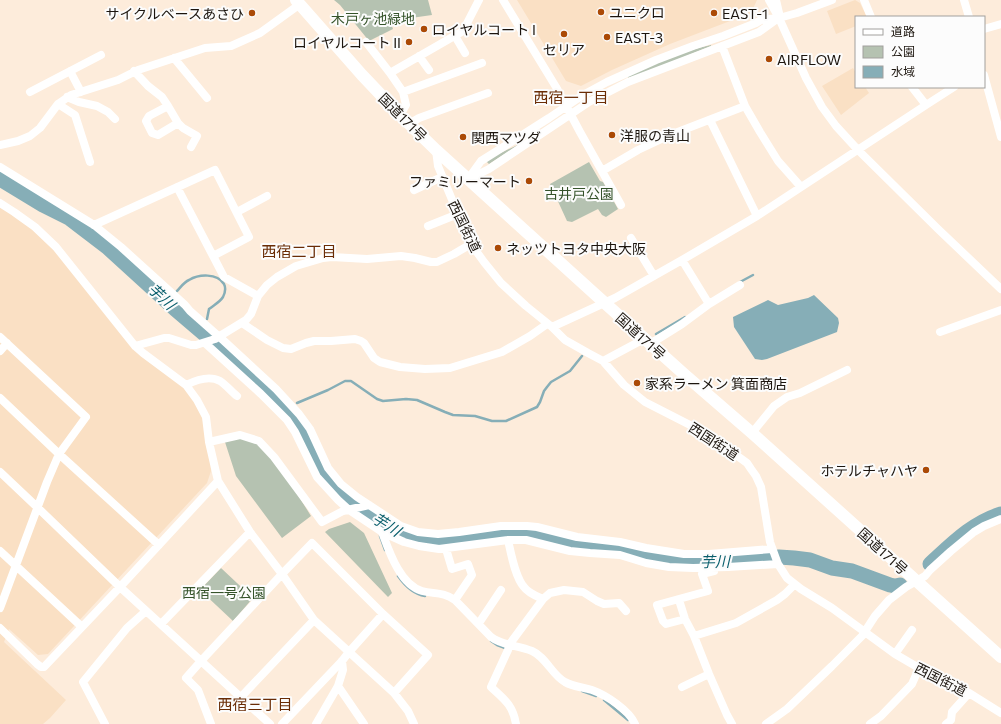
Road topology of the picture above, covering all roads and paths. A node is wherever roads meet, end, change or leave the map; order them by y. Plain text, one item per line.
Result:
1 (504, 0) edge
2 (768, 0) edge
3 (776, 0) edge
4 (832, 0) edge
5 (864, 0) edge
6 (964, 0) edge
7 (477, 1) edge
8 (297, 2) edge
9 (871, 16) edge
10 (969, 16) edge
11 (779, 18) junction
12 (1001, 24) edge
13 (985, 29) edge
14 (454, 36) junction
15 (366, 42) dead end
16 (722, 46) junction
17 (465, 53) dead end
18 (101, 55) dead end
19 (419, 56) junction
20 (174, 58) junction
21 (482, 63) dead end
22 (429, 70) dead end
23 (70, 71) junction
24 (134, 71) junction
25 (390, 73) junction
26 (985, 80) edge
27 (913, 88) edge
28 (952, 88) edge
29 (30, 92) dead end
30 (81, 92) junction
31 (403, 92) junction
32 (488, 93) dead end
33 (68, 97) junction
34 (207, 98) dead end
35 (58, 104) junction
36 (926, 105) junction
37 (168, 106) junction
38 (745, 106) junction
39 (566, 107) junction
40 (400, 115) junction
41 (570, 115) junction
42 (115, 119) dead end
43 (710, 120) junction
44 (178, 123) junction
45 (409, 124) junction
46 (1001, 137) edge
47 (0, 145) edge
48 (191, 147) dead end
49 (436, 150) junction
50 (858, 150) junction
51 (90, 162) dead end
52 (0, 167) edge
53 (602, 171) junction
54 (442, 177) junction
55 (468, 179) junction
56 (801, 187) junction
57 (177, 188) junction
58 (414, 190) dead end
59 (267, 196) dead end
60 (0, 203) edge
61 (621, 205) dead end
62 (237, 212) junction
63 (458, 214) junction
64 (757, 216) junction
65 (94, 225) junction
66 (428, 226) dead end
67 (631, 238) dead end
68 (471, 244) junction
69 (213, 256) junction
70 (682, 260) junction
71 (654, 276) junction
72 (740, 285) dead end
73 (1001, 289) edge
74 (258, 296) junction
75 (604, 303) junction
76 (709, 304) junction
77 (1001, 310) edge
78 (242, 323) junction
79 (549, 325) junction
80 (940, 332) dead end
81 (0, 337) edge
82 (217, 338) junction
83 (647, 341) junction
84 (7, 343) junction
85 (206, 343) junction
86 (135, 346) junction
87 (0, 351) edge
88 (603, 361) junction
89 (847, 370) dead end
90 (186, 385) junction
91 (237, 396) dead end
92 (0, 398) edge
93 (752, 433) junction
94 (209, 442) junction
95 (59, 454) junction
96 (0, 472) edge
97 (218, 481) junction
98 (366, 506) junction
99 (37, 507) junction
100 (351, 509) junction
101 (1001, 519) edge
102 (250, 532) junction
103 (382, 532) junction
104 (508, 540) junction
105 (159, 545) junction
106 (446, 549) junction
107 (0, 551) edge
108 (773, 551) junction
109 (777, 563) junction
110 (16, 565) junction
111 (721, 568) junction
112 (282, 574) junction
113 (916, 581) junction
114 (794, 584) junction
115 (120, 587) junction
116 (501, 590) dead end
117 (543, 599) junction
118 (455, 600) junction
119 (679, 600) junction
120 (0, 608) edge
121 (146, 611) junction
122 (626, 611) dead end
123 (383, 614) junction
124 (684, 619) junction
125 (314, 620) junction
126 (479, 623) junction
127 (161, 624) junction
128 (82, 627) junction
129 (0, 628) edge
130 (912, 630) dead end
131 (864, 631) junction
132 (694, 636) junction
133 (509, 645) junction
134 (349, 652) junction
135 (895, 654) junction
136 (1001, 657) edge
137 (201, 661) junction
138 (342, 661) junction
139 (919, 668) junction
140 (709, 674) junction
141 (338, 686) junction
142 (682, 687) dead end
143 (394, 693) junction
144 (969, 693) junction
145 (241, 697) junction
146 (1001, 713) edge
147 (729, 723) edge
148 (105, 724) edge
149 (211, 724) edge
150 (270, 724) edge
151 (282, 724) edge
152 (316, 724) edge
153 (364, 724) edge
154 (414, 724) edge
155 (516, 724) edge
156 (635, 724) edge
157 (766, 724) edge
158 (870, 724) edge
159 (946, 724) edge

1 - 39 street
2 - 11 street
3 - 11 street
4 - 11 street
5 - 9 street
6 - 10 street
7 - 14 street
8 - 20 street
8 - 40 highway, 国道171号
11 - 16 street
11 - 39 street
11 - 50 street
12 - 13 street
14 - 17 street
14 - 19 street
15 - 25 street
16 - 38 street
16 - 41 street
18 - 23 street
19 - 22 street
19 - 25 street
20 - 24 street
20 - 34 street
21 - 31 street
23 - 29 street
23 - 30 street
24 - 30 street
24 - 37 street
25 - 31 street
26 - 46 street
27 - 36 street
28 - 36 street
30 - 33 street
31 - 40 street
32 - 45 street
33 - 35 street
33 - 42 street
35 - 47 street
35 - 51 street
36 - 50 street
37 - 44 street
37 - 44 street
38 - 43 street
38 - 56 street
39 - 41 street
39 - 55 street
40 - 45 highway, 国道171号
41 - 53 street
41 - 55 street
43 - 53 street
43 - 64 street
44 - 48 street
45 - 49 highway, 国道171号
49 - 54 street, 西国街道
49 - 55 highway, 国道171号
50 - 56 street
50 - 73 street
52 - 65 street
53 - 61 street
54 - 58 street
54 - 63 street, 西国街道
55 - 75 highway, 国道171号
56 - 64 street
57 - 62 street
57 - 65 street
57 - 69 street
59 - 62 street
60 - 86 street
62 - 69 street
63 - 66 street
63 - 68 street, 西国街道
64 - 70 street
65 - 82 street
67 - 71 street
68 - 74 street
68 - 79 street, 西国街道
69 - 74 street
70 - 71 street
70 - 76 street
71 - 75 street
72 - 76 street
74 - 78 street
75 - 79 street
75 - 83 highway, 国道171号
76 - 83 street
77 - 80 street
78 - 79 street
78 - 82 street
79 - 88 street, 西国街道
81 - 84 street
82 - 85 street
82 - 98 street
83 - 88 street
83 - 93 highway, 国道171号
84 - 87 street
84 - 95 street
85 - 86 street
85 - 100 street
86 - 90 street
88 - 108 street, 西国街道
89 - 93 street
90 - 91 street
90 - 94 street
92 - 95 street
93 - 113 highway, 国道171号
94 - 97 street
94 - 100 street
95 - 99 street
95 - 105 street
96 - 99 street
97 - 102 street
97 - 105 street
98 - 100 street
98 - 108 street
99 - 110 street
99 - 115 street
100 - 103 street
101 - 113 street
102 - 112 street
102 - 127 street
103 - 106 street
103 - 118 street
104 - 106 street
104 - 111 street
104 - 117 street
105 - 115 street
106 - 118 street
107 - 110 street
108 - 109 street, 西国街道
109 - 111 street
109 - 114 street, 西国街道
110 - 120 street
110 - 128 street
111 - 119 street
112 - 123 street
112 - 125 street
112 - 137 street
113 - 131 street
113 - 136 highway, 国道171号
114 - 131 street, 西国街道
114 - 132 street
115 - 121 street
115 - 128 street
116 - 126 street
117 - 122 street
117 - 133 street
118 - 126 street
119 - 124 street
119 - 124 street
121 - 127 street
121 - 148 street
123 - 134 street
123 - 143 street
124 - 132 street
125 - 134 street
125 - 145 street
126 - 133 street
127 - 137 street
128 - 129 street
130 - 135 street
131 - 135 street, 西国街道
131 - 157 street
132 - 140 street
133 - 155 street
133 - 156 street
134 - 138 street
134 - 143 street
135 - 139 street, 西国街道
137 - 145 street
137 - 149 street
138 - 141 street
138 - 151 street
139 - 144 street, 西国街道
139 - 158 street
140 - 142 street
140 - 147 street
141 - 152 street
141 - 153 street
143 - 154 street
144 - 146 street, 西国街道
144 - 159 street
145 - 150 street

